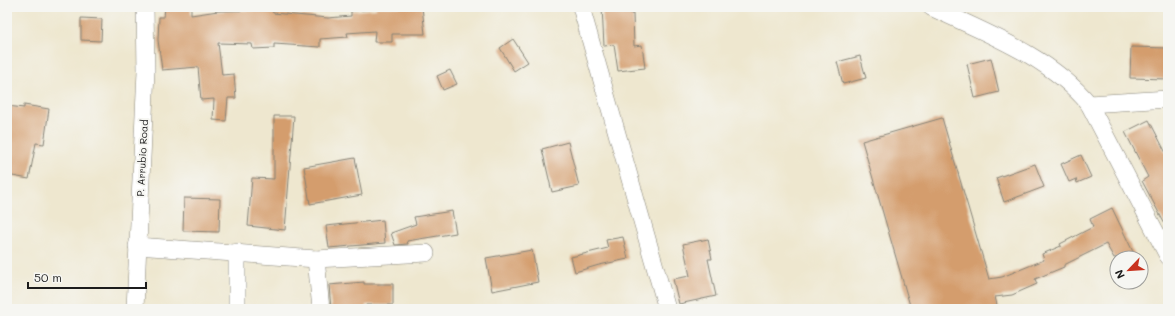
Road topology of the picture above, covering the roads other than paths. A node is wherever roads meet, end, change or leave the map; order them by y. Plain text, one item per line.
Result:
1 (146, 7) edge
2 (581, 7) edge
3 (931, 7) edge
4 (1168, 99) edge
5 (1089, 104) junction
6 (137, 246) junction
7 (237, 252) junction
8 (426, 253) dead end
9 (1168, 256) edge
10 (316, 259) junction
11 (136, 309) edge
12 (237, 309) edge
13 (321, 309) edge
14 (667, 309) edge

1 - 6 street, P. Arrubio Road
2 - 14 street
3 - 5 street
4 - 5 street
5 - 9 street
6 - 7 street
6 - 11 street, P. Arrubio Road
7 - 10 street
7 - 12 street
8 - 10 street
10 - 13 street

